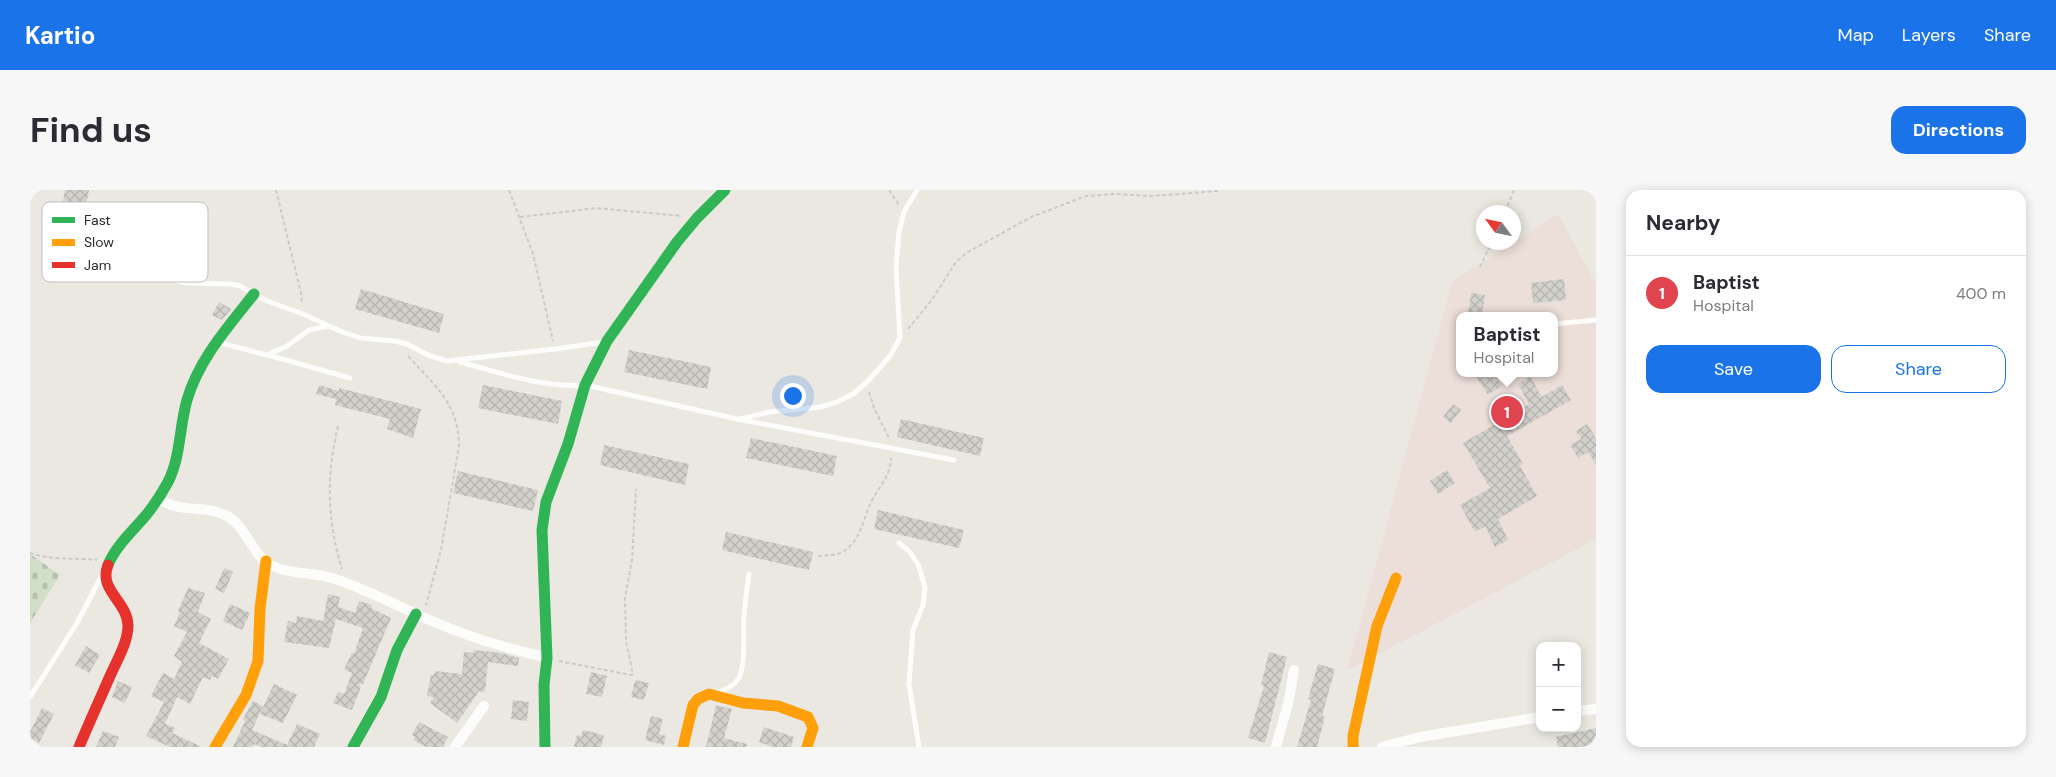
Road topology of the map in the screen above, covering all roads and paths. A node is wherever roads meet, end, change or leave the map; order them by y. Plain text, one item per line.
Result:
1 (276, 190) edge
2 (509, 190) edge
3 (725, 190) edge
4 (890, 190) edge
5 (917, 190) edge
6 (1514, 190) edge
7 (1219, 191) dead end
8 (1507, 205) edge
9 (904, 212) junction
10 (520, 216) junction
11 (696, 218) junction
12 (1488, 250) edge
13 (1480, 267) dead end
14 (190, 282) edge
15 (254, 294) junction
16 (303, 314) junction
17 (1596, 320) edge
18 (1558, 324) edge
19 (329, 326) junction
20 (900, 338) junction
21 (395, 340) junction
22 (606, 341) junction
23 (217, 342) junction
24 (555, 349) junction
25 (267, 355) junction
26 (457, 361) junction
27 (350, 378) dead end
28 (868, 382) junction
29 (585, 385) junction
30 (738, 419) junction
31 (338, 426) dead end
32 (893, 448) junction
33 (954, 460) dead end
34 (636, 489) dead end
35 (159, 499) junction
36 (899, 543) dead end
37 (30, 553) edge
38 (818, 556) dead end
39 (266, 561) junction
40 (108, 565) junction
41 (749, 574) dead end
42 (1396, 578) dead end
43 (347, 583) junction
44 (419, 616) junction
45 (547, 658) junction
46 (1294, 670) dead end
47 (709, 694) junction
48 (30, 697) edge
49 (484, 706) dead end
50 (1596, 709) edge
51 (1581, 711) edge
52 (1536, 718) edge
53 (79, 747) edge
54 (215, 747) edge
55 (353, 747) edge
56 (455, 747) edge
57 (545, 747) edge
58 (683, 747) edge
59 (807, 747) edge
60 (919, 747) edge
61 (1276, 747) edge
62 (1353, 747) edge
63 (1382, 747) edge

1 - 16 path
2 - 10 path
3 - 11 street
4 - 9 path
5 - 9 lane
6 - 8 path
7 - 20 path
9 - 20 lane
10 - 11 path
10 - 24 path
11 - 22 street
12 - 13 path
14 - 15 lane
15 - 16 lane
15 - 23 street
16 - 19 lane
17 - 18 lane
19 - 21 lane
19 - 25 lane
20 - 28 lane
21 - 26 lane
21 - 44 path
22 - 24 lane
22 - 29 street
23 - 25 lane
23 - 35 street
24 - 26 lane
25 - 27 lane
26 - 29 lane
28 - 30 lane
28 - 32 path
29 - 30 lane
29 - 45 street
30 - 32 lane
31 - 43 path
32 - 33 lane
32 - 38 path
34 - 45 path
35 - 39 street
35 - 40 street
36 - 60 lane
37 - 40 path
39 - 43 street
39 - 54 street
40 - 48 lane
40 - 53 street
41 - 47 lane
42 - 62 street
43 - 44 street
44 - 45 street
44 - 55 street
45 - 57 street
46 - 61 street
47 - 58 street
47 - 59 street
49 - 56 street
50 - 51 street
52 - 63 street

